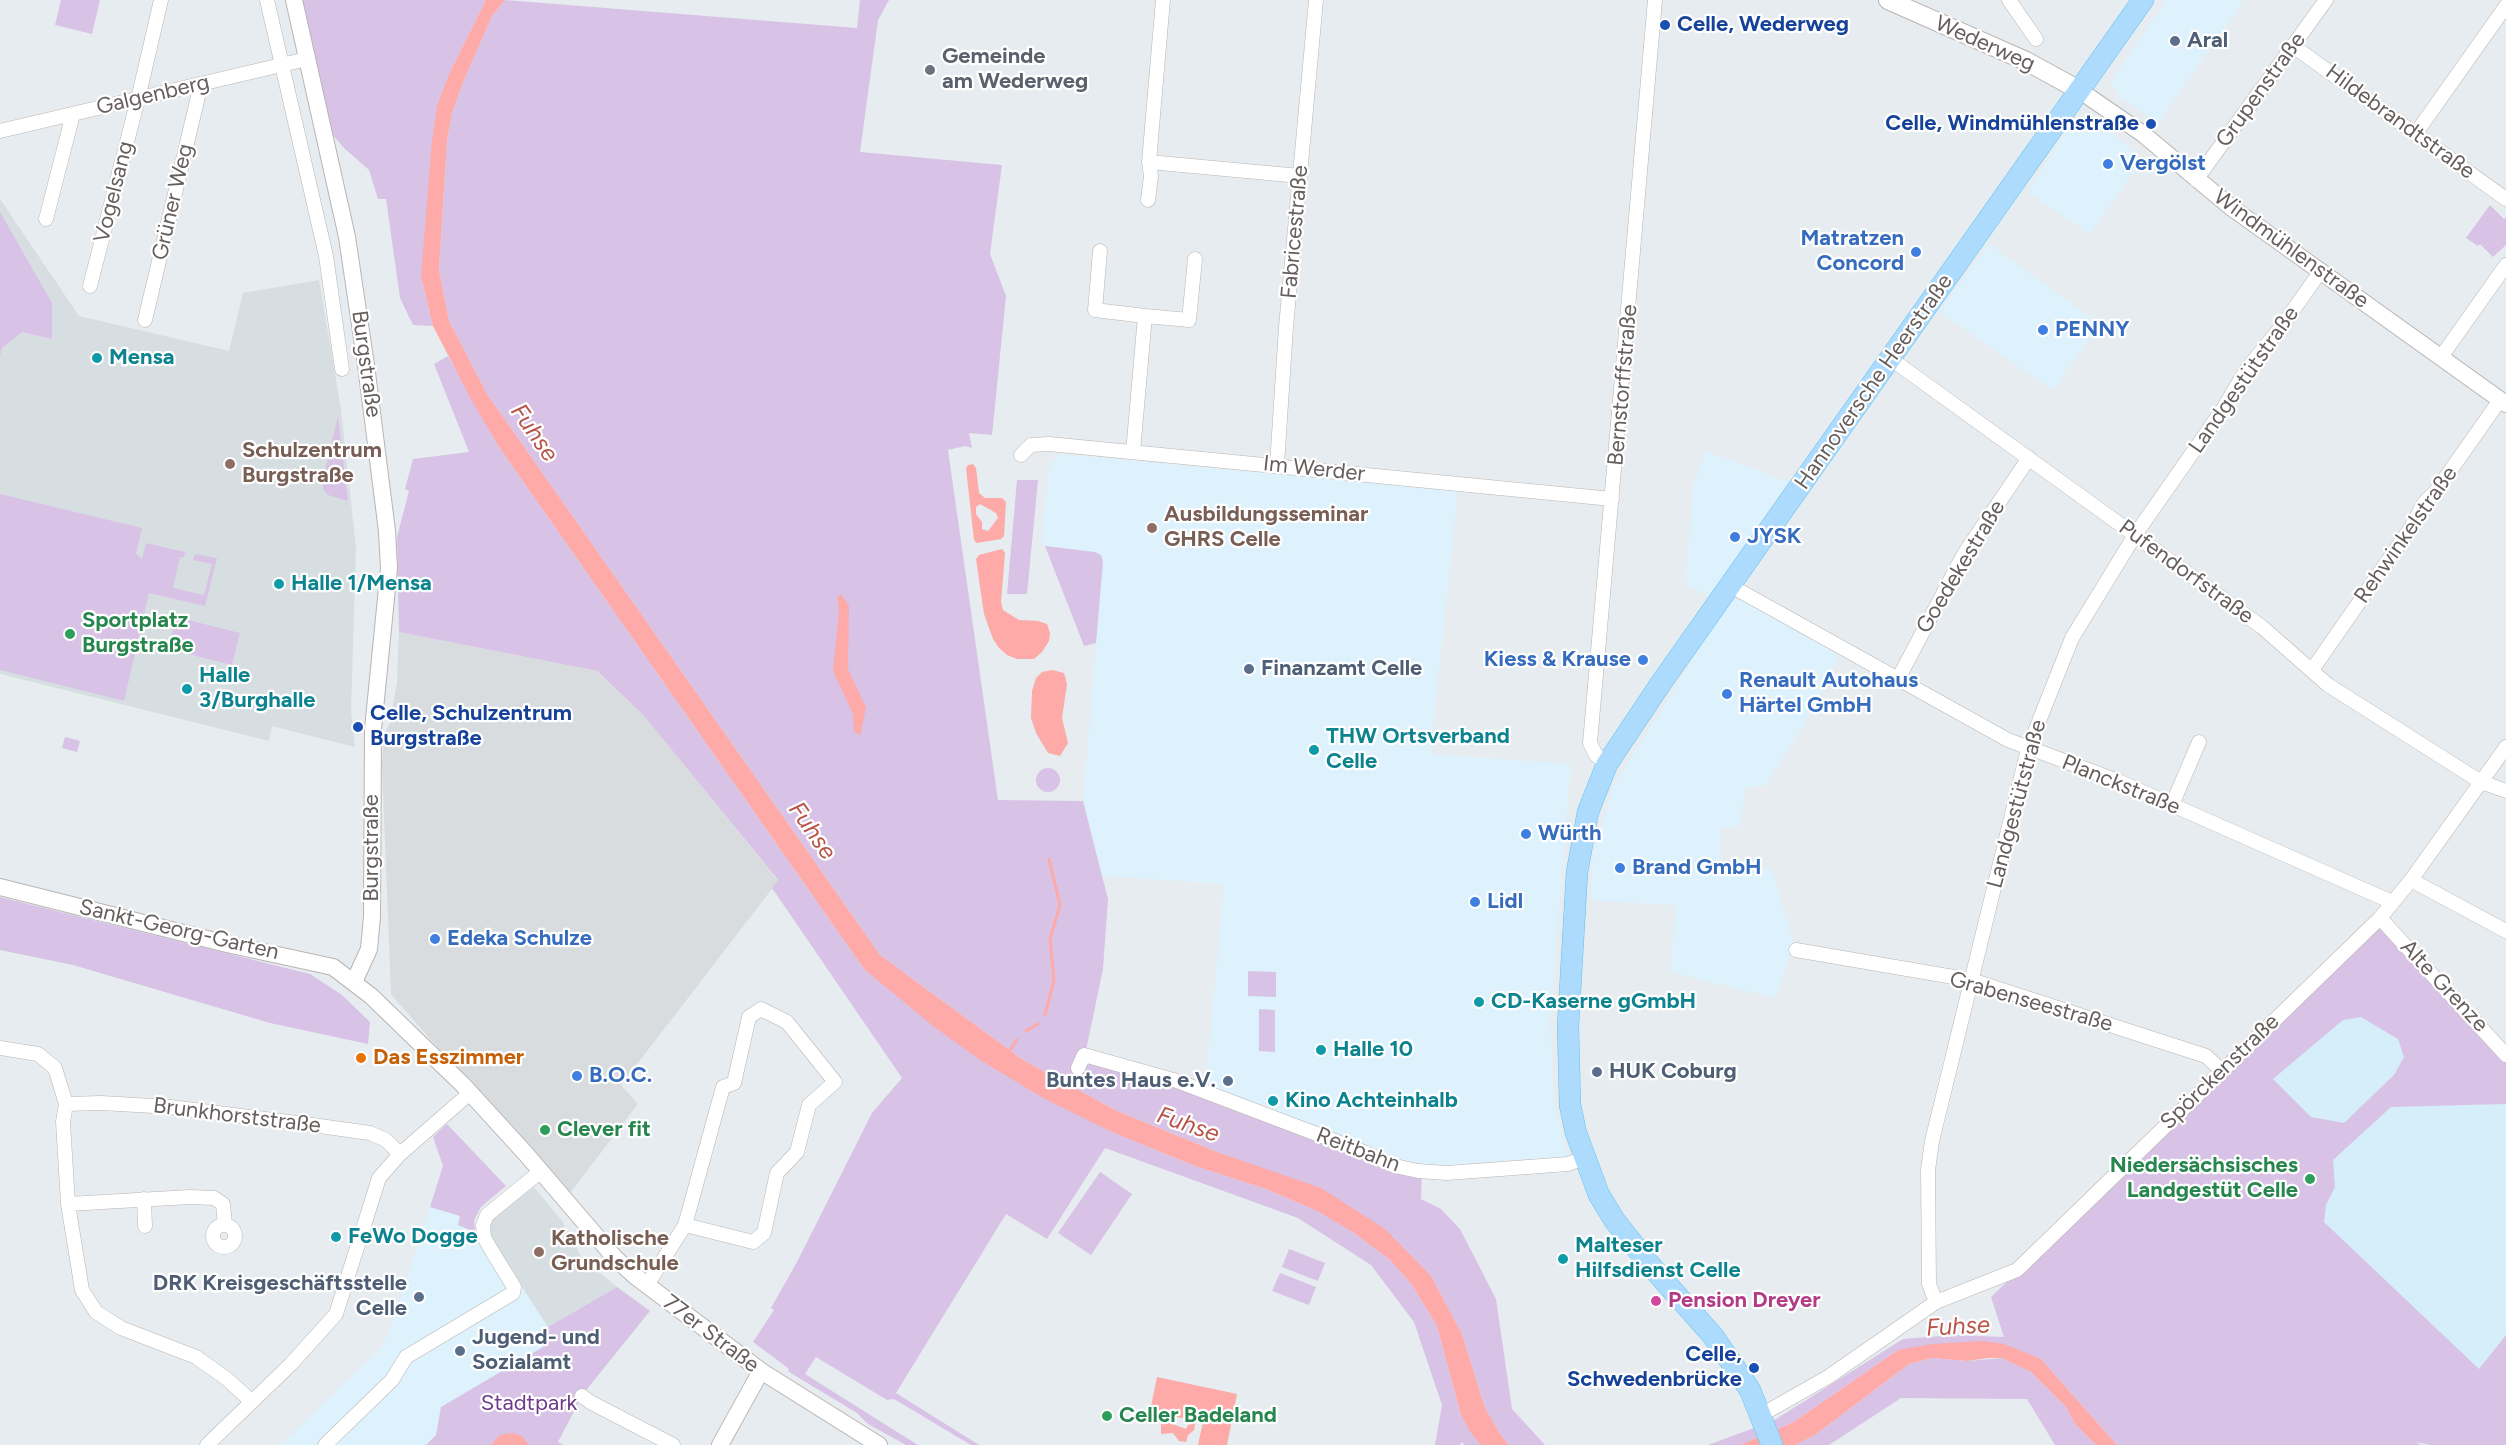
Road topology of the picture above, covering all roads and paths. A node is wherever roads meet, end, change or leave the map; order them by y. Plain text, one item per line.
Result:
1 (161, 0) edge
2 (267, 0) edge
3 (294, 0) edge
4 (1163, 0) edge
5 (1316, 0) edge
6 (1655, 0) edge
7 (1888, 0) edge
8 (2009, 0) edge
9 (2143, 0) edge
10 (2326, 0) edge
11 (2506, 6) edge
12 (2036, 39) dead end
13 (2293, 46) junction
14 (307, 59) junction
15 (282, 65) junction
16 (201, 84) junction
17 (2079, 90) junction
18 (138, 99) junction
19 (73, 114) junction
20 (0, 132) edge
21 (2416, 133) junction
22 (1149, 162) junction
23 (1300, 176) junction
24 (2196, 180) junction
25 (2506, 199) edge
26 (1148, 201) dead end
27 (46, 219) dead end
28 (1100, 251) dead end
29 (1195, 259) dead end
30 (2506, 265) edge
31 (2320, 272) junction
32 (90, 286) dead end
33 (1145, 316) junction
34 (145, 320) dead end
35 (2441, 357) junction
36 (1891, 359) junction
37 (342, 369) dead end
38 (2503, 402) edge
39 (1133, 452) junction
40 (1021, 455) dead end
41 (2029, 458) junction
42 (1277, 465) junction
43 (1612, 499) junction
44 (2135, 535) junction
45 (1731, 586) junction
46 (2312, 670) junction
47 (1898, 679) junction
48 (2199, 742) dead end
49 (2506, 747) edge
50 (2028, 749) junction
51 (1607, 764) junction
52 (2481, 782) junction
53 (2506, 791) edge
54 (2172, 805) junction
55 (2411, 880) junction
56 (0, 887) edge
57 (2392, 903) junction
58 (2380, 918) junction
59 (2506, 931) edge
60 (1797, 950) dead end
61 (1971, 980) junction
62 (354, 982) junction
63 (0, 1048) edge
64 (2506, 1055) edge
65 (1078, 1068) dead end
66 (2221, 1070) junction
67 (470, 1093) junction
68 (66, 1104) junction
69 (400, 1154) junction
70 (1584, 1158) junction
71 (541, 1171) junction
72 (144, 1199) junction
73 (68, 1203) junction
74 (225, 1225) dead end
75 (145, 1226) dead end
76 (685, 1226) junction
77 (647, 1286) junction
78 (1936, 1302) junction
79 (761, 1371) junction
80 (582, 1396) dead end
81 (251, 1401) junction
82 (1763, 1419) junction
83 (207, 1445) edge
84 (325, 1445) edge
85 (673, 1445) edge
86 (720, 1445) edge
87 (879, 1445) edge
88 (1772, 1445) edge

1 - 18 street, Vogelsang
2 - 15 street, Burgstraße
3 - 14 street, Burgstraße
4 - 22 street
5 - 23 street, Fabricestraße
6 - 43 street, Bernstorffstraße
7 - 17 main road, Wederweg
8 - 12 street
9 - 17 main road, Hannoversche Heerstraße
10 - 13 street, Grupenstraße
11 - 21 street
13 - 21 street, Hildebrandtstraße
13 - 24 street, Grupenstraße
14 - 15 street, Galgenberg
14 - 62 street, Burgstraße
15 - 16 street, Galgenberg
15 - 37 street, Burgstraße
16 - 18 street, Galgenberg
16 - 34 street, Grüner Weg
17 - 24 street, Windmühlenstraße
17 - 36 main road, Hannoversche Heerstraße
18 - 19 street, Galgenberg
18 - 32 street, Vogelsang
19 - 20 street, Galgenberg
19 - 27 street
21 - 25 street, Hildebrandtstraße
22 - 23 street
22 - 26 street
23 - 42 street, Fabricestraße
24 - 31 street, Windmühlenstraße
28 - 33 street
29 - 33 street
30 - 35 street
31 - 35 street, Windmühlenstraße
31 - 44 street, Landgestütstraße
33 - 39 street
35 - 38 street, Windmühlenstraße
36 - 41 street, Pufendorfstraße
36 - 45 main road, Hannoversche Heerstraße
38 - 46 street, Rehwinkelstraße
39 - 40 street, Im Werder
39 - 42 street, Im Werder
41 - 44 street, Pufendorfstraße
41 - 47 street, Goedekestraße
42 - 43 street, Im Werder
43 - 51 street, Bernstorffstraße
44 - 46 street, Pufendorfstraße
44 - 50 street, Landgestütstraße
45 - 47 street, Planckstraße
45 - 51 main road, Hannoversche Heerstraße
46 - 52 street, Pufendorfstraße
47 - 50 street, Planckstraße
48 - 54 street
49 - 52 street, Spörckenstraße
50 - 54 street, Planckstraße
50 - 61 street, Landgestütstraße
51 - 70 main road, Hannoversche Heerstraße
52 - 53 street, Pufendorfstraße
52 - 55 street, Spörckenstraße
54 - 57 street, Planckstraße
55 - 57 street, Spörckenstraße
55 - 59 street
56 - 62 street, Sankt-Georg-Garten
57 - 58 street, Spörckenstraße
58 - 64 street, Alte Grenze
58 - 66 street, Spörckenstraße
60 - 61 street, Grabenseestraße
61 - 66 street, Grabenseestraße
61 - 78 street, Landgestütstraße
62 - 67 street, 77er Straße
63 - 68 street
65 - 70 street, Reitbahn
66 - 78 street, Spörckenstraße
67 - 69 street
67 - 71 street, 77er Straße
68 - 69 street, Brunkhorststraße
68 - 73 street
69 - 81 street
70 - 82 main road, Hannoversche Heerstraße
71 - 77 street, 77er Straße
71 - 84 street
72 - 73 street
72 - 74 street
72 - 75 street
73 - 81 street
76 - 76 street
76 - 77 street
77 - 79 street, 77er Straße
78 - 82 street, Spörckenstraße
79 - 86 street
79 - 87 street, 77er Straße
80 - 85 street
81 - 83 street
82 - 88 main road, Hannoversche Heerstraße

